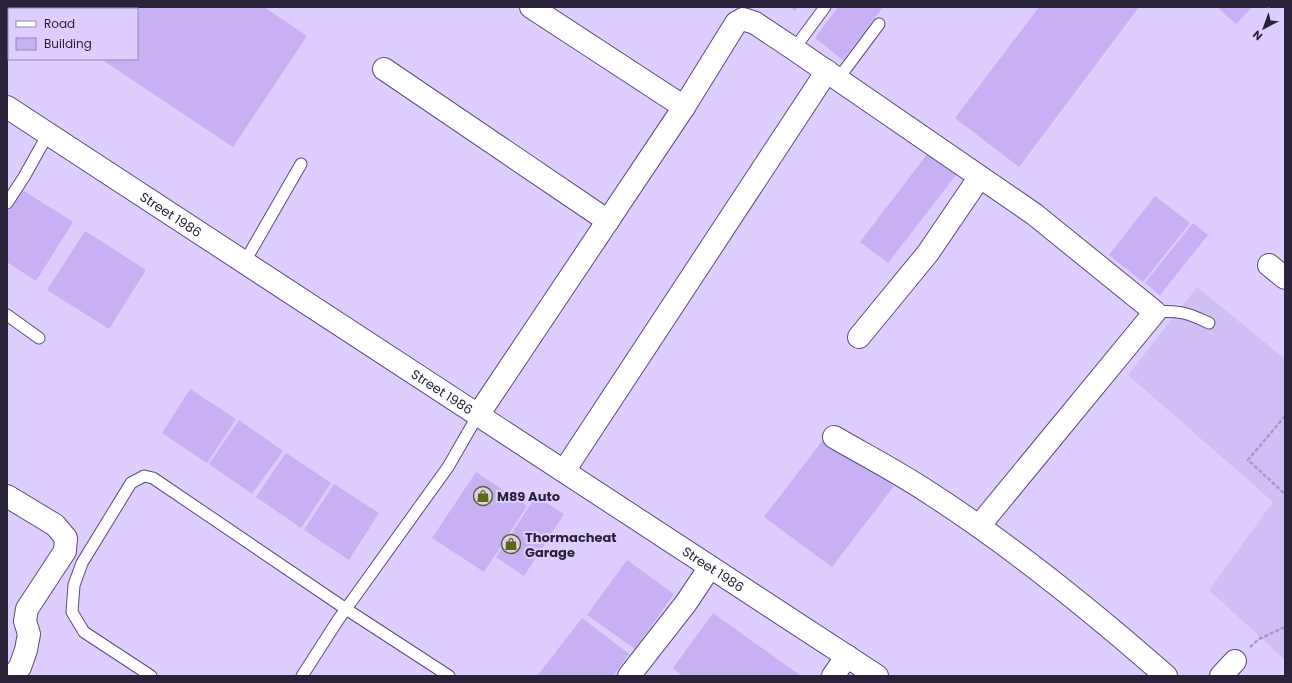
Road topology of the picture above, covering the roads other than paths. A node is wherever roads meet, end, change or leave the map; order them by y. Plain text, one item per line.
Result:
1 (531, 7) edge
2 (825, 7) edge
3 (745, 13) edge
4 (879, 24) dead end
5 (794, 49) junction
6 (384, 69) dead end
7 (832, 75) junction
8 (7, 107) edge
9 (684, 107) junction
10 (48, 134) junction
11 (301, 164) dead end
12 (979, 178) junction
13 (7, 203) edge
14 (608, 221) junction
15 (244, 263) junction
16 (1155, 312) junction
17 (7, 315) edge
18 (1209, 323) dead end
19 (859, 337) dead end
20 (39, 338) dead end
21 (478, 415) junction
22 (834, 437) dead end
23 (564, 471) junction
24 (7, 496) edge
25 (979, 526) junction
26 (710, 567) junction
27 (346, 609) junction
28 (847, 656) junction
29 (13, 676) edge
30 (151, 676) edge
31 (302, 676) edge
32 (449, 676) edge
33 (629, 676) edge
34 (833, 676) edge
35 (877, 676) edge
36 (1166, 676) edge

1 - 9 street
2 - 5 lane
3 - 5 street
3 - 9 street
4 - 7 lane
5 - 7 street
6 - 14 street
7 - 12 street
7 - 23 street
8 - 10 street, Street 1986
9 - 14 street
10 - 13 lane
10 - 15 street, Street 1986
11 - 15 lane
12 - 16 street
12 - 19 street
14 - 21 street
15 - 21 street, Street 1986
16 - 18 lane
16 - 25 street
17 - 20 lane
21 - 23 street, Street 1986
21 - 27 lane
22 - 25 street
23 - 26 street, Street 1986
24 - 29 street
25 - 36 street
26 - 28 street, Street 1986
26 - 33 street
27 - 30 lane
27 - 31 lane
27 - 32 lane
28 - 34 street
28 - 35 street, Street 1986

